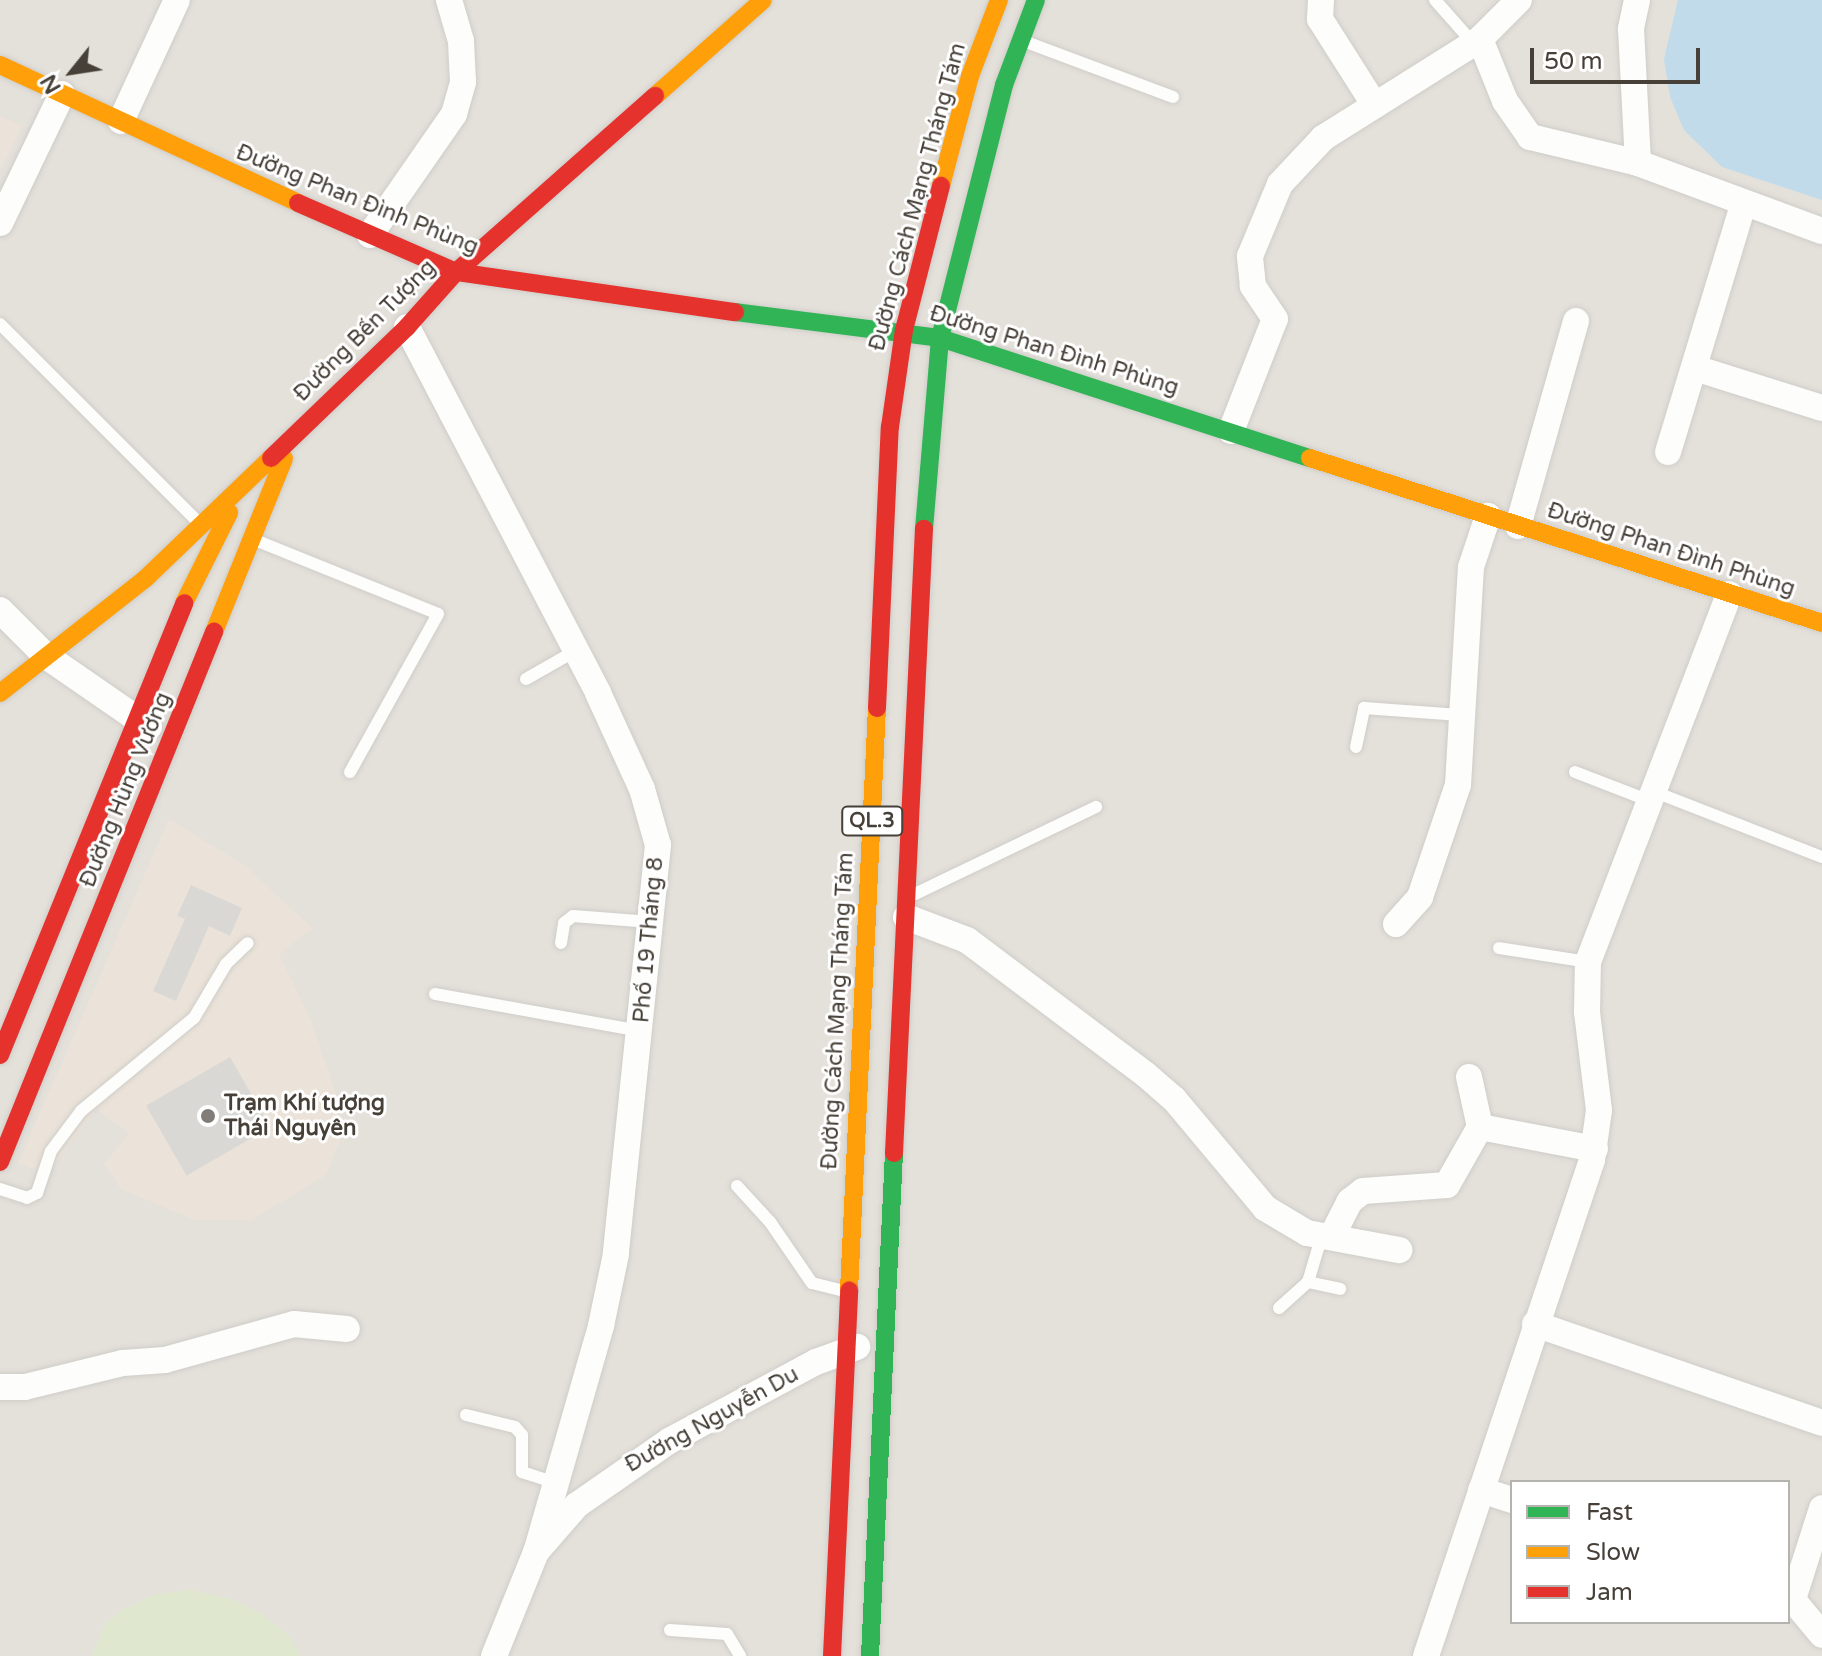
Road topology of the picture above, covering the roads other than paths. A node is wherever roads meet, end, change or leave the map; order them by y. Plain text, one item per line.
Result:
1 (177, 0) edge
2 (449, 0) edge
3 (763, 0) edge
4 (999, 0) edge
5 (1036, 0) edge
6 (1321, 0) edge
7 (1435, 0) edge
8 (1519, 0) edge
9 (1637, 0) edge
10 (1021, 40) junction
11 (1477, 41) junction
12 (0, 65) edge
13 (62, 94) junction
14 (1173, 97) dead end
15 (1374, 104) junction
16 (121, 121) junction
17 (1638, 163) junction
18 (1743, 205) junction
19 (0, 223) edge
20 (1822, 231) edge
21 (370, 235) junction
22 (456, 272) junction
23 (1576, 321) dead end
24 (0, 324) edge
25 (407, 327) junction
26 (904, 330) junction
27 (940, 338) junction
28 (1695, 368) junction
29 (1822, 408) edge
30 (1231, 431) junction
31 (295, 435) junction
32 (1668, 452) dead end
33 (238, 493) junction
34 (1488, 516) junction
35 (1518, 526) junction
36 (202, 527) junction
37 (249, 538) junction
38 (1729, 594) junction
39 (0, 610) edge
40 (1822, 623) edge
41 (575, 651) junction
42 (46, 656) junction
43 (526, 679) dead end
44 (0, 693) edge
45 (1460, 715) junction
46 (139, 724) junction
47 (175, 736) junction
48 (1356, 747) dead end
49 (350, 772) dead end
50 (1575, 772) dead end
51 (1654, 797) junction
52 (1096, 807) dead end
53 (1822, 857) edge
54 (906, 908) junction
55 (654, 922) junction
56 (1396, 924) dead end
57 (248, 943) dead end
58 (561, 943) dead end
59 (1499, 948) dead end
60 (1588, 962) junction
61 (435, 994) dead end
62 (17, 1016) junction
63 (54, 1031) junction
64 (641, 1031) junction
65 (0, 1055) edge
66 (1469, 1077) dead end
67 (1480, 1127) junction
68 (1595, 1149) junction
69 (0, 1162) edge
70 (737, 1186) dead end
71 (0, 1189) edge
72 (1327, 1236) junction
73 (1399, 1250) dead end
74 (1308, 1282) junction
75 (1340, 1289) dead end
76 (869, 1290) junction
77 (1279, 1308) dead end
78 (1535, 1324) junction
79 (347, 1329) dead end
80 (884, 1346) junction
81 (849, 1347) junction
82 (0, 1387) edge
83 (466, 1415) dead end
84 (1822, 1423) edge
85 (556, 1483) junction
86 (1481, 1490) junction
87 (1510, 1499) edge
88 (1822, 1508) edge
89 (536, 1552) junction
90 (1791, 1595) edge
91 (670, 1630) dead end
92 (1822, 1635) edge
93 (494, 1656) edge
94 (740, 1656) edge
95 (832, 1656) edge
96 (870, 1656) edge
97 (1426, 1656) edge

1 - 16 street
2 - 21 street
3 - 22 main road, Đường Bến Tượng
4 - 26 main road, Đường Cách Mạng Tháng Tám / QL.3
5 - 10 main road, Đường Cách Mạng Tháng Tám / QL.3
6 - 15 street
7 - 11 lane
8 - 11 street
9 - 17 street
10 - 14 lane
10 - 27 main road, Đường Cách Mạng Tháng Tám / QL.3
11 - 15 street
11 - 17 street
12 - 13 main road, Đường Phan Đình Phùng
13 - 16 main road, Đường Phan Đình Phùng
13 - 19 street
15 - 30 street
16 - 21 main road, Đường Phan Đình Phùng
17 - 18 street
18 - 20 street
18 - 28 street
21 - 22 main road, Đường Phan Đình Phùng
22 - 25 main road, Đường Bến Tượng
22 - 26 main road, Đường Phan Đình Phùng
23 - 35 street
24 - 36 lane
25 - 31 main road, Đường Bến Tượng
25 - 41 street, Phố 19 Tháng 8
26 - 27 main road, Đường Phan Đình Phùng
26 - 76 main road, Đường Cách Mạng Tháng Tám / QL.3
27 - 30 main road, Đường Phan Đình Phùng
27 - 54 main road, Đường Cách Mạng Tháng Tám / QL.3
28 - 29 street
28 - 32 street
30 - 34 main road, Đường Phan Đình Phùng
31 - 33 main road, Đường Bến Tượng
31 - 37 main road, Đường Hùng Vương
33 - 36 main road, Đường Bến Tượng
33 - 46 main road, Đường Hùng Vương
34 - 35 main road, Đường Phan Đình Phùng
34 - 45 street
35 - 38 main road, Đường Phan Đình Phùng
36 - 42 main road, Đường Bến Tượng
37 - 47 main road, Đường Hùng Vương
37 - 49 lane
38 - 40 main road, Đường Phan Đình Phùng
38 - 51 street
39 - 42 street
41 - 43 lane
41 - 55 street, Phố 19 Tháng 8
42 - 44 main road, Đường Bến Tượng
42 - 46 street
45 - 48 lane
45 - 56 street
46 - 47 street
46 - 62 main road, Đường Hùng Vương
47 - 63 main road, Đường Hùng Vương
50 - 51 lane
51 - 53 lane
51 - 60 street
52 - 54 lane
54 - 72 street
54 - 76 main road, Đường Cách Mạng Tháng Tám / QL.3
55 - 58 lane
55 - 64 street, Phố 19 Tháng 8
57 - 71 lane
59 - 60 lane
60 - 68 street
61 - 64 lane
62 - 63 main road
62 - 65 main road, Đường Hùng Vương
63 - 69 main road, Đường Hùng Vương
64 - 85 street, Phố 19 Tháng 8
66 - 67 street
67 - 68 street
67 - 72 street
68 - 78 street
70 - 76 lane
72 - 73 street
72 - 74 lane
74 - 75 lane
74 - 77 lane
76 - 80 main road, Đường Cách Mạng Tháng Tám / QL.3
76 - 81 main road, Đường Cách Mạng Tháng Tám / QL.3
78 - 84 street
78 - 86 street
79 - 82 street
80 - 81 street, Đường Nguyễn Du
80 - 96 main road, Đường Cách Mạng Tháng Tám / QL.3
81 - 89 street, Đường Nguyễn Du
81 - 95 main road, Đường Cách Mạng Tháng Tám / QL.3
83 - 85 lane
85 - 89 street, Phố 19 Tháng 8
86 - 87 street
86 - 97 street
88 - 90 street
89 - 93 street, Đường Nguyễn Du
90 - 92 street
91 - 94 lane

